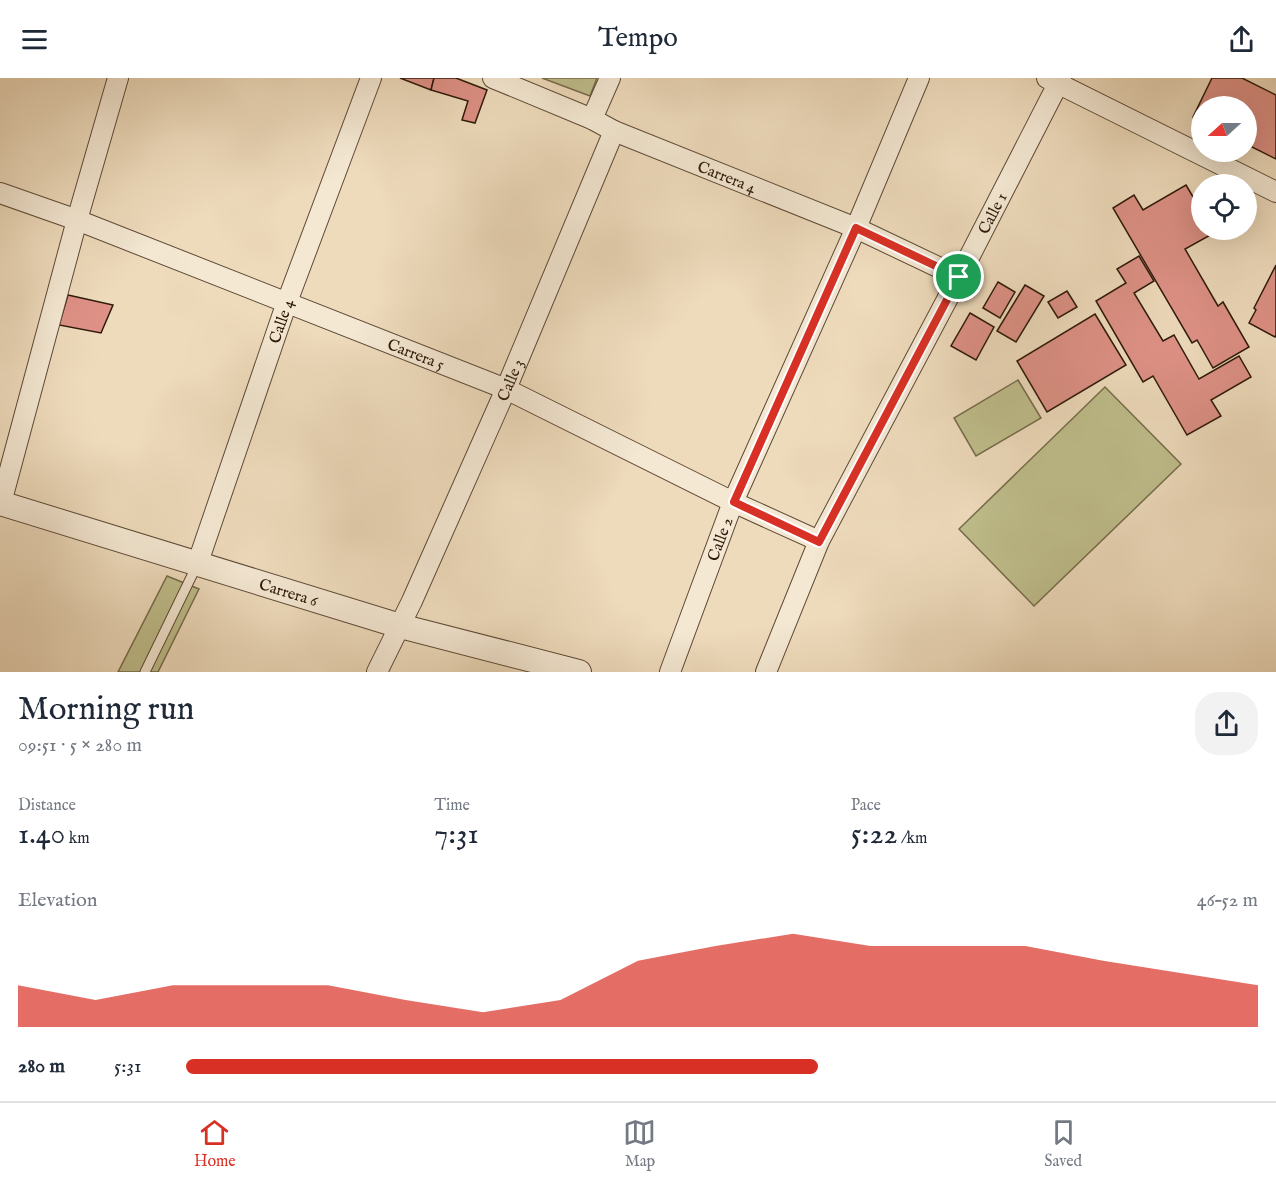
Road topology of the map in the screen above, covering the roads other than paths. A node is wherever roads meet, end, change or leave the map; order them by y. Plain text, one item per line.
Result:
1 (118, 78) edge
2 (371, 78) edge
3 (493, 78) edge
4 (610, 78) edge
5 (919, 78) edge
6 (1056, 80) edge
7 (592, 119) junction
8 (614, 131) junction
9 (1276, 192) edge
10 (0, 193) edge
11 (76, 220) junction
12 (856, 228) junction
13 (959, 277) junction
14 (287, 302) junction
15 (506, 389) junction
16 (734, 502) junction
17 (1, 503) edge
18 (819, 542) junction
19 (197, 565) junction
20 (400, 626) junction
21 (570, 671) edge
22 (145, 672) edge
23 (377, 672) edge
24 (670, 672) edge
25 (766, 672) edge

1 - 11 street
2 - 14 street, Calle 4
3 - 7 street, Carrera 4
4 - 7 street
5 - 12 street, Calle 2
6 - 9 street
6 - 13 street, Calle 1
7 - 8 street, Carrera 4
8 - 12 street, Carrera 4
8 - 15 street, Calle 3
10 - 11 street, Carrera 5
11 - 14 street, Carrera 5
11 - 17 street
12 - 13 street, Carrera 4
12 - 16 street, Calle 2
13 - 18 street, Calle 1
14 - 15 street, Carrera 5
14 - 19 street, Calle 4
15 - 16 street, Carrera 5
15 - 20 street, Calle 3
16 - 18 street, Carrera 5
16 - 24 street, Calle 2
17 - 19 street, Carrera 6
18 - 25 street, Calle 1
19 - 20 street, Carrera 6
19 - 22 lane
20 - 21 street, Carrera 6
20 - 23 street, Calle 3

